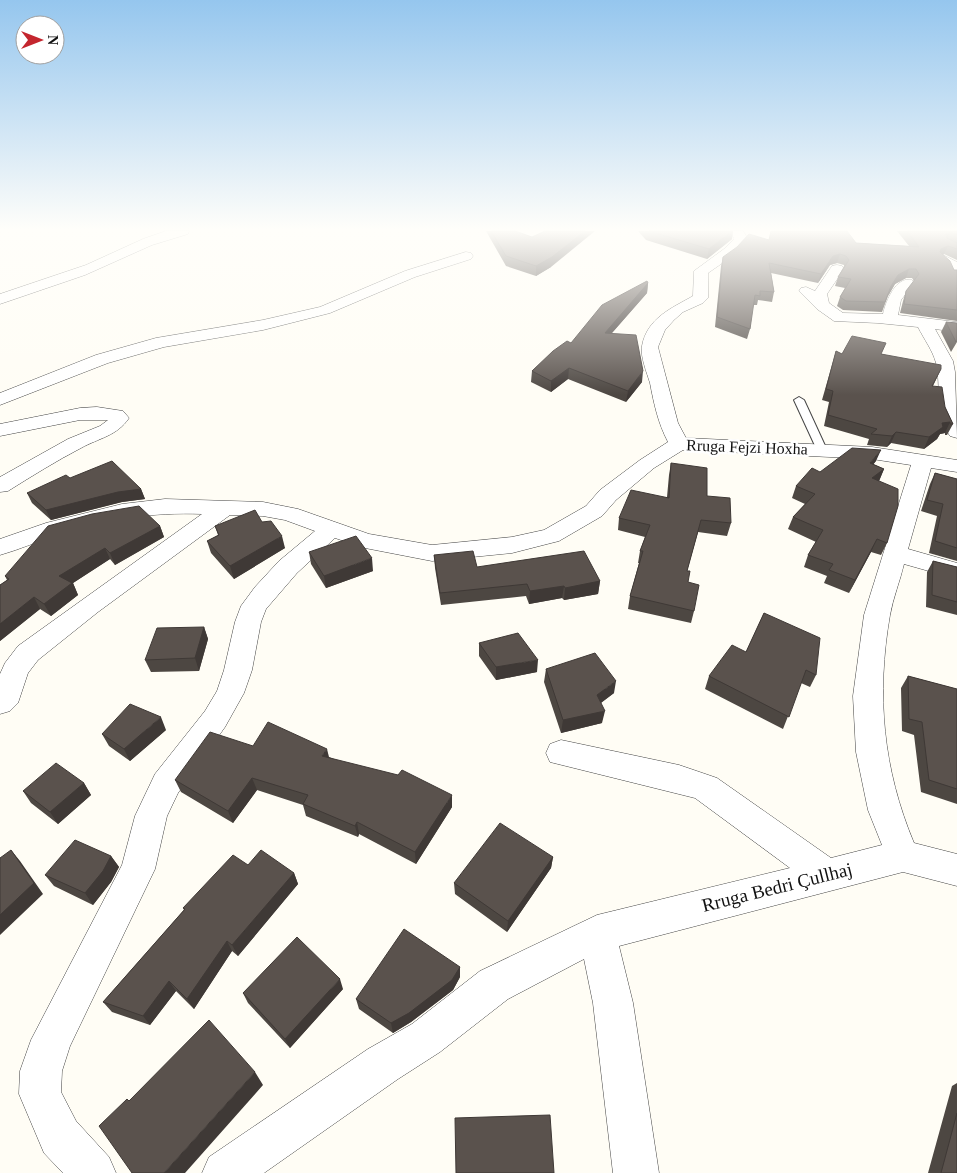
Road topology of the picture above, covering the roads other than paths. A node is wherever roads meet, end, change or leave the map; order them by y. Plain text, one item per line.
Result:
1 (40, 286) edge
2 (382, 286) edge
3 (701, 286) edge
4 (825, 286) edge
5 (905, 286) edge
6 (806, 291) dead end
7 (0, 299) edge
8 (822, 306) junction
9 (889, 320) junction
10 (924, 324) junction
11 (957, 327) edge
12 (0, 398) edge
13 (799, 400) dead end
14 (0, 430) edge
15 (957, 432) edge
16 (679, 444) junction
17 (822, 450) junction
18 (923, 461) junction
19 (957, 466) edge
20 (0, 486) edge
21 (226, 507) junction
22 (331, 530) junction
23 (0, 547) edge
24 (897, 554) junction
25 (957, 571) edge
26 (0, 702) edge
27 (561, 753) dead end
28 (903, 856) junction
29 (957, 870) edge
30 (826, 875) junction
31 (597, 933) junction
32 (94, 1173) edge
33 (225, 1173) edge
34 (636, 1173) edge

1 - 7 street
2 - 12 street
3 - 16 street
4 - 8 street
5 - 9 street
6 - 8 street
8 - 9 street
9 - 10 street
10 - 11 street
10 - 15 street
13 - 17 lane
14 - 20 street
16 - 17 street, Rruga Fejzi Hoxha
16 - 22 street, Rruga Fejzi Hoxha
17 - 18 street, Rruga Fejzi Hoxha
18 - 19 street, Rruga Fejzi Hoxha
18 - 24 street
21 - 22 street, Rruga Fejzi Hoxha
21 - 23 street, Rruga Fejzi Hoxha
21 - 26 street
22 - 32 street
24 - 25 street
24 - 28 street
27 - 30 street
28 - 29 street, Rruga Bedri Çullhaj
28 - 30 street, Rruga Bedri Çullhaj
30 - 31 street, Rruga Bedri Çullhaj
31 - 33 street, Rruga Bedri Çullhaj
31 - 34 street

